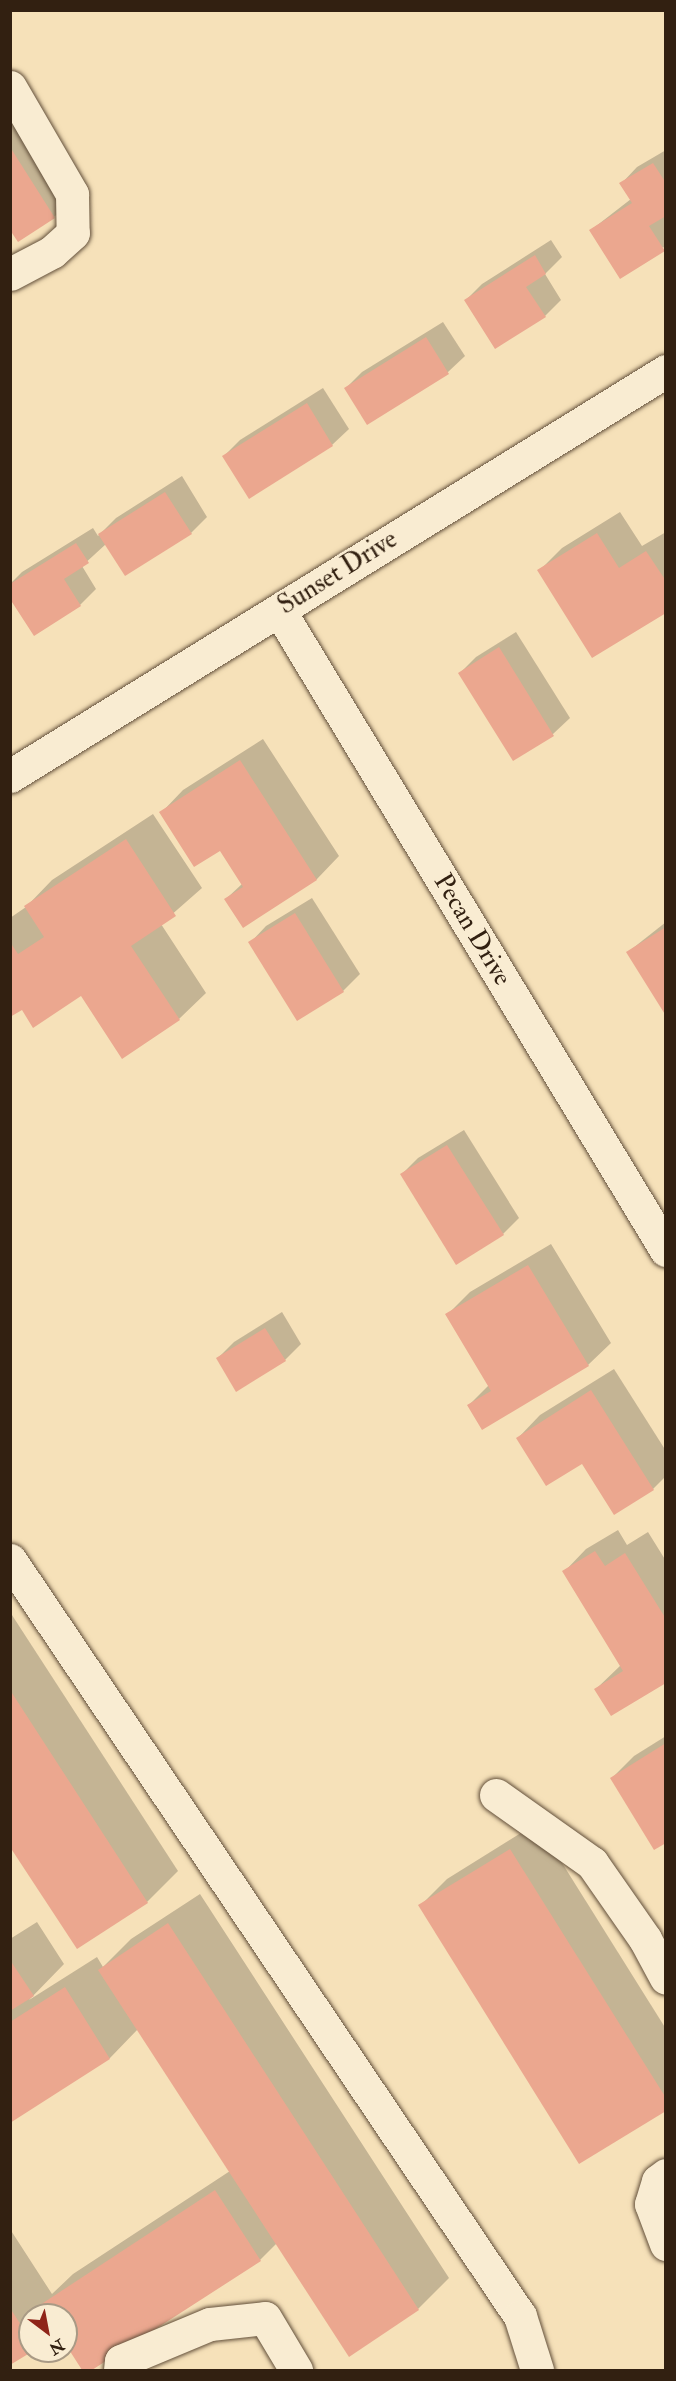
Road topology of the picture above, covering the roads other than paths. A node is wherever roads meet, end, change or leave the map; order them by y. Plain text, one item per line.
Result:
1 (10, 87) edge
2 (10, 274) edge
3 (666, 371) edge
4 (279, 610) junction
5 (10, 776) edge
6 (666, 1250) edge
7 (10, 1560) edge
8 (496, 1795) dead end
9 (666, 1977) edge
10 (666, 2175) edge
11 (666, 2244) edge
12 (120, 2370) edge
13 (296, 2370) edge
14 (537, 2370) edge

1 - 2 street
3 - 4 street, Sunset Drive
4 - 5 street, Sunset Drive
4 - 6 street, Pecan Drive
7 - 14 street
8 - 9 street
10 - 11 street
12 - 13 street

